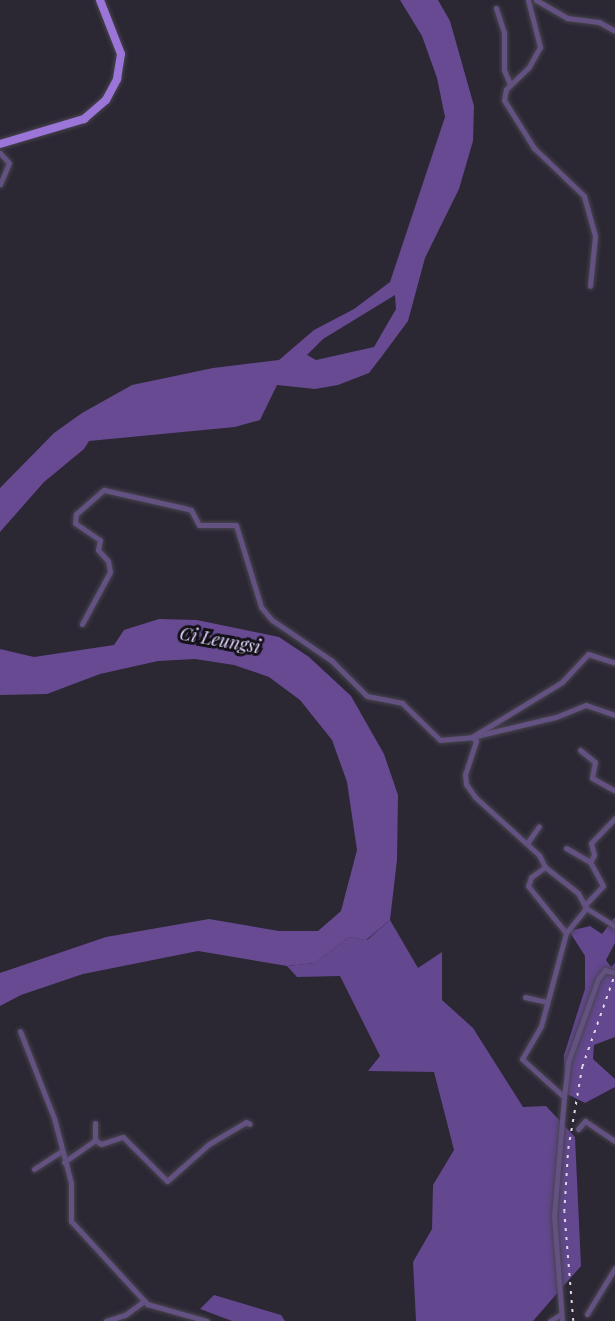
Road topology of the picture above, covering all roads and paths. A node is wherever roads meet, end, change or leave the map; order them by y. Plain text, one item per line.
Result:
1 (100, 0) edge
2 (528, 0) edge
3 (536, 0) edge
4 (496, 8) dead end
5 (615, 31) edge
6 (510, 84) junction
7 (0, 144) edge
8 (0, 153) edge
9 (0, 184) edge
10 (590, 286) dead end
11 (82, 624) dead end
12 (615, 663) edge
13 (615, 715) edge
14 (472, 737) junction
15 (580, 750) dead end
16 (615, 791) edge
17 (615, 818) edge
18 (539, 826) dead end
19 (528, 842) junction
20 (566, 848) dead end
21 (590, 862) junction
22 (544, 867) junction
23 (585, 907) junction
24 (615, 926) edge
25 (566, 933) junction
26 (615, 973) edge
27 (525, 997) dead end
28 (547, 1002) junction
29 (20, 1031) dead end
30 (564, 1097) junction
31 (95, 1123) dead end
32 (250, 1124) dead end
33 (578, 1130) dead end
34 (95, 1140) junction
35 (615, 1141) edge
36 (60, 1152) junction
37 (64, 1162) junction
38 (34, 1169) dead end
39 (615, 1268) edge
40 (144, 1301) junction
41 (561, 1314) junction
42 (587, 1314) dead end
43 (106, 1321) edge
44 (207, 1321) edge
45 (550, 1321) edge
46 (562, 1321) edge

1 - 7 main road
2 - 6 street
3 - 5 street
4 - 6 street
6 - 10 street
8 - 9 street
11 - 14 street
12 - 14 street
13 - 14 street
14 - 19 street
15 - 16 street
17 - 21 street
18 - 19 street
19 - 22 street
20 - 21 street
21 - 23 street
22 - 23 street
22 - 25 street
23 - 24 street
23 - 25 street
25 - 28 street
26 - 30 street
27 - 28 street
28 - 30 street
29 - 36 street
30 - 41 street
31 - 34 street
32 - 34 street
33 - 35 street
34 - 37 street
36 - 37 street
36 - 38 street
37 - 40 street
39 - 42 street
40 - 43 street
40 - 44 street
41 - 45 street
41 - 46 street

